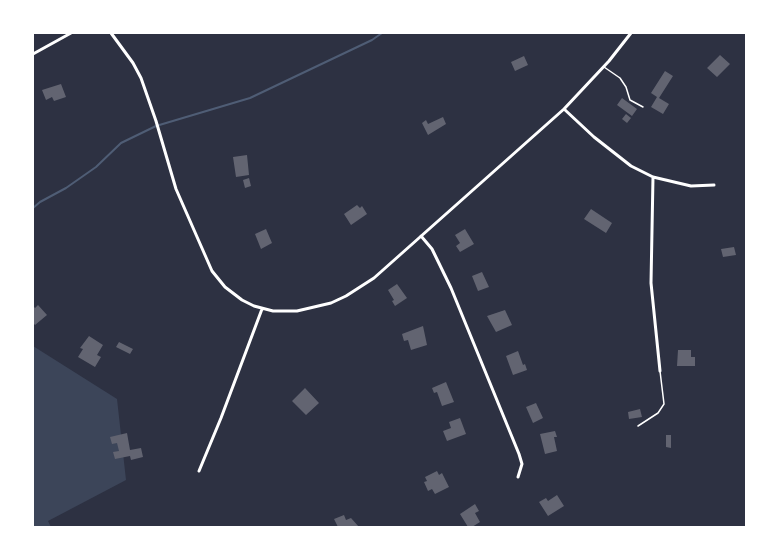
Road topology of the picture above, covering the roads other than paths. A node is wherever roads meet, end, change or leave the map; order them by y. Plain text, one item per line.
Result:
1 (71, 33) edge
2 (111, 33) edge
3 (631, 33) edge
4 (33, 54) edge
5 (604, 67) junction
6 (643, 107) dead end
7 (564, 109) junction
8 (653, 177) junction
9 (714, 185) dead end
10 (421, 236) junction
11 (262, 309) junction
12 (660, 371) joint
13 (638, 426) dead end
14 (199, 471) dead end
15 (518, 477) dead end

1 - 4 street
2 - 11 street
3 - 5 street
5 - 6 lane
5 - 7 street
7 - 8 street
7 - 10 street
8 - 9 street
8 - 12 street
10 - 11 street
10 - 15 street
11 - 14 street
12 - 13 lane

